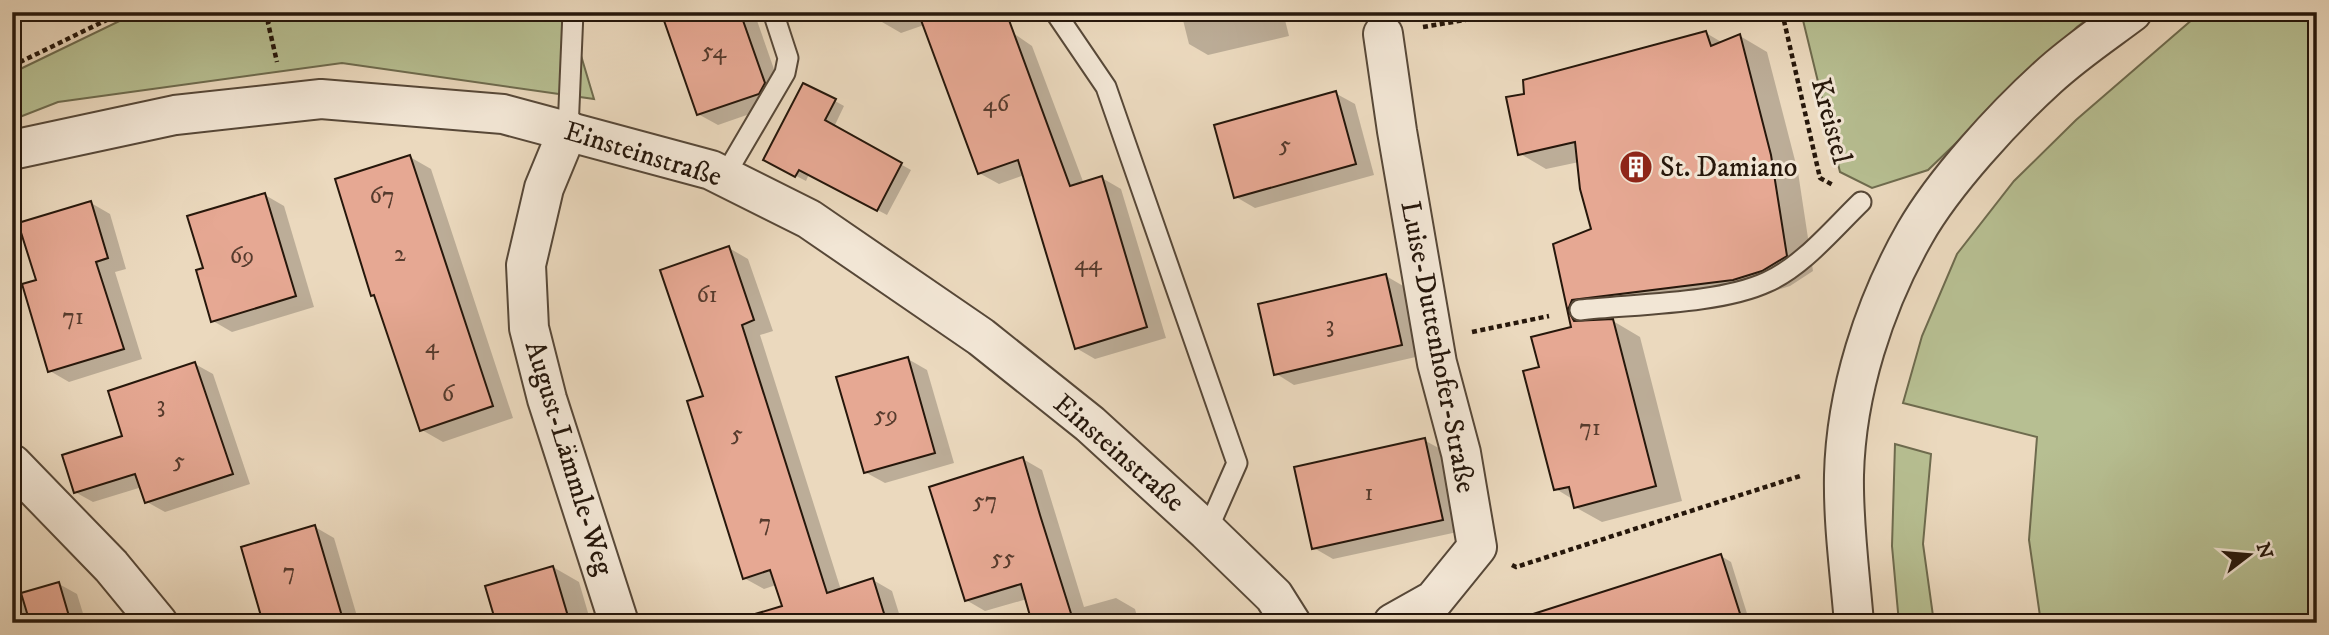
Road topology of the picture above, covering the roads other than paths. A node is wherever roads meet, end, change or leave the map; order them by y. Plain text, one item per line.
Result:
1 (573, 12) edge
2 (773, 12) edge
3 (1055, 12) edge
4 (2132, 12) edge
5 (1383, 34) road end
6 (568, 130) junction
7 (12, 150) edge
8 (723, 177) junction
9 (1861, 202) road end
10 (1580, 310) road end
11 (12, 464) edge
12 (1207, 531) junction
13 (158, 623) edge
14 (619, 623) edge
15 (1291, 623) edge
16 (1393, 623) edge
17 (1854, 623) edge

1 - 6 lane
2 - 8 lane
3 - 12 lane
4 - 17 street
5 - 16 street, Luise-Duttenhofer-Straße
6 - 7 street, Einsteinstraße
6 - 8 street, Einsteinstraße
6 - 14 street, August-Lämmle-Weg
8 - 12 street, Einsteinstraße
9 - 10 lane
11 - 13 street
12 - 15 street, Einsteinstraße

